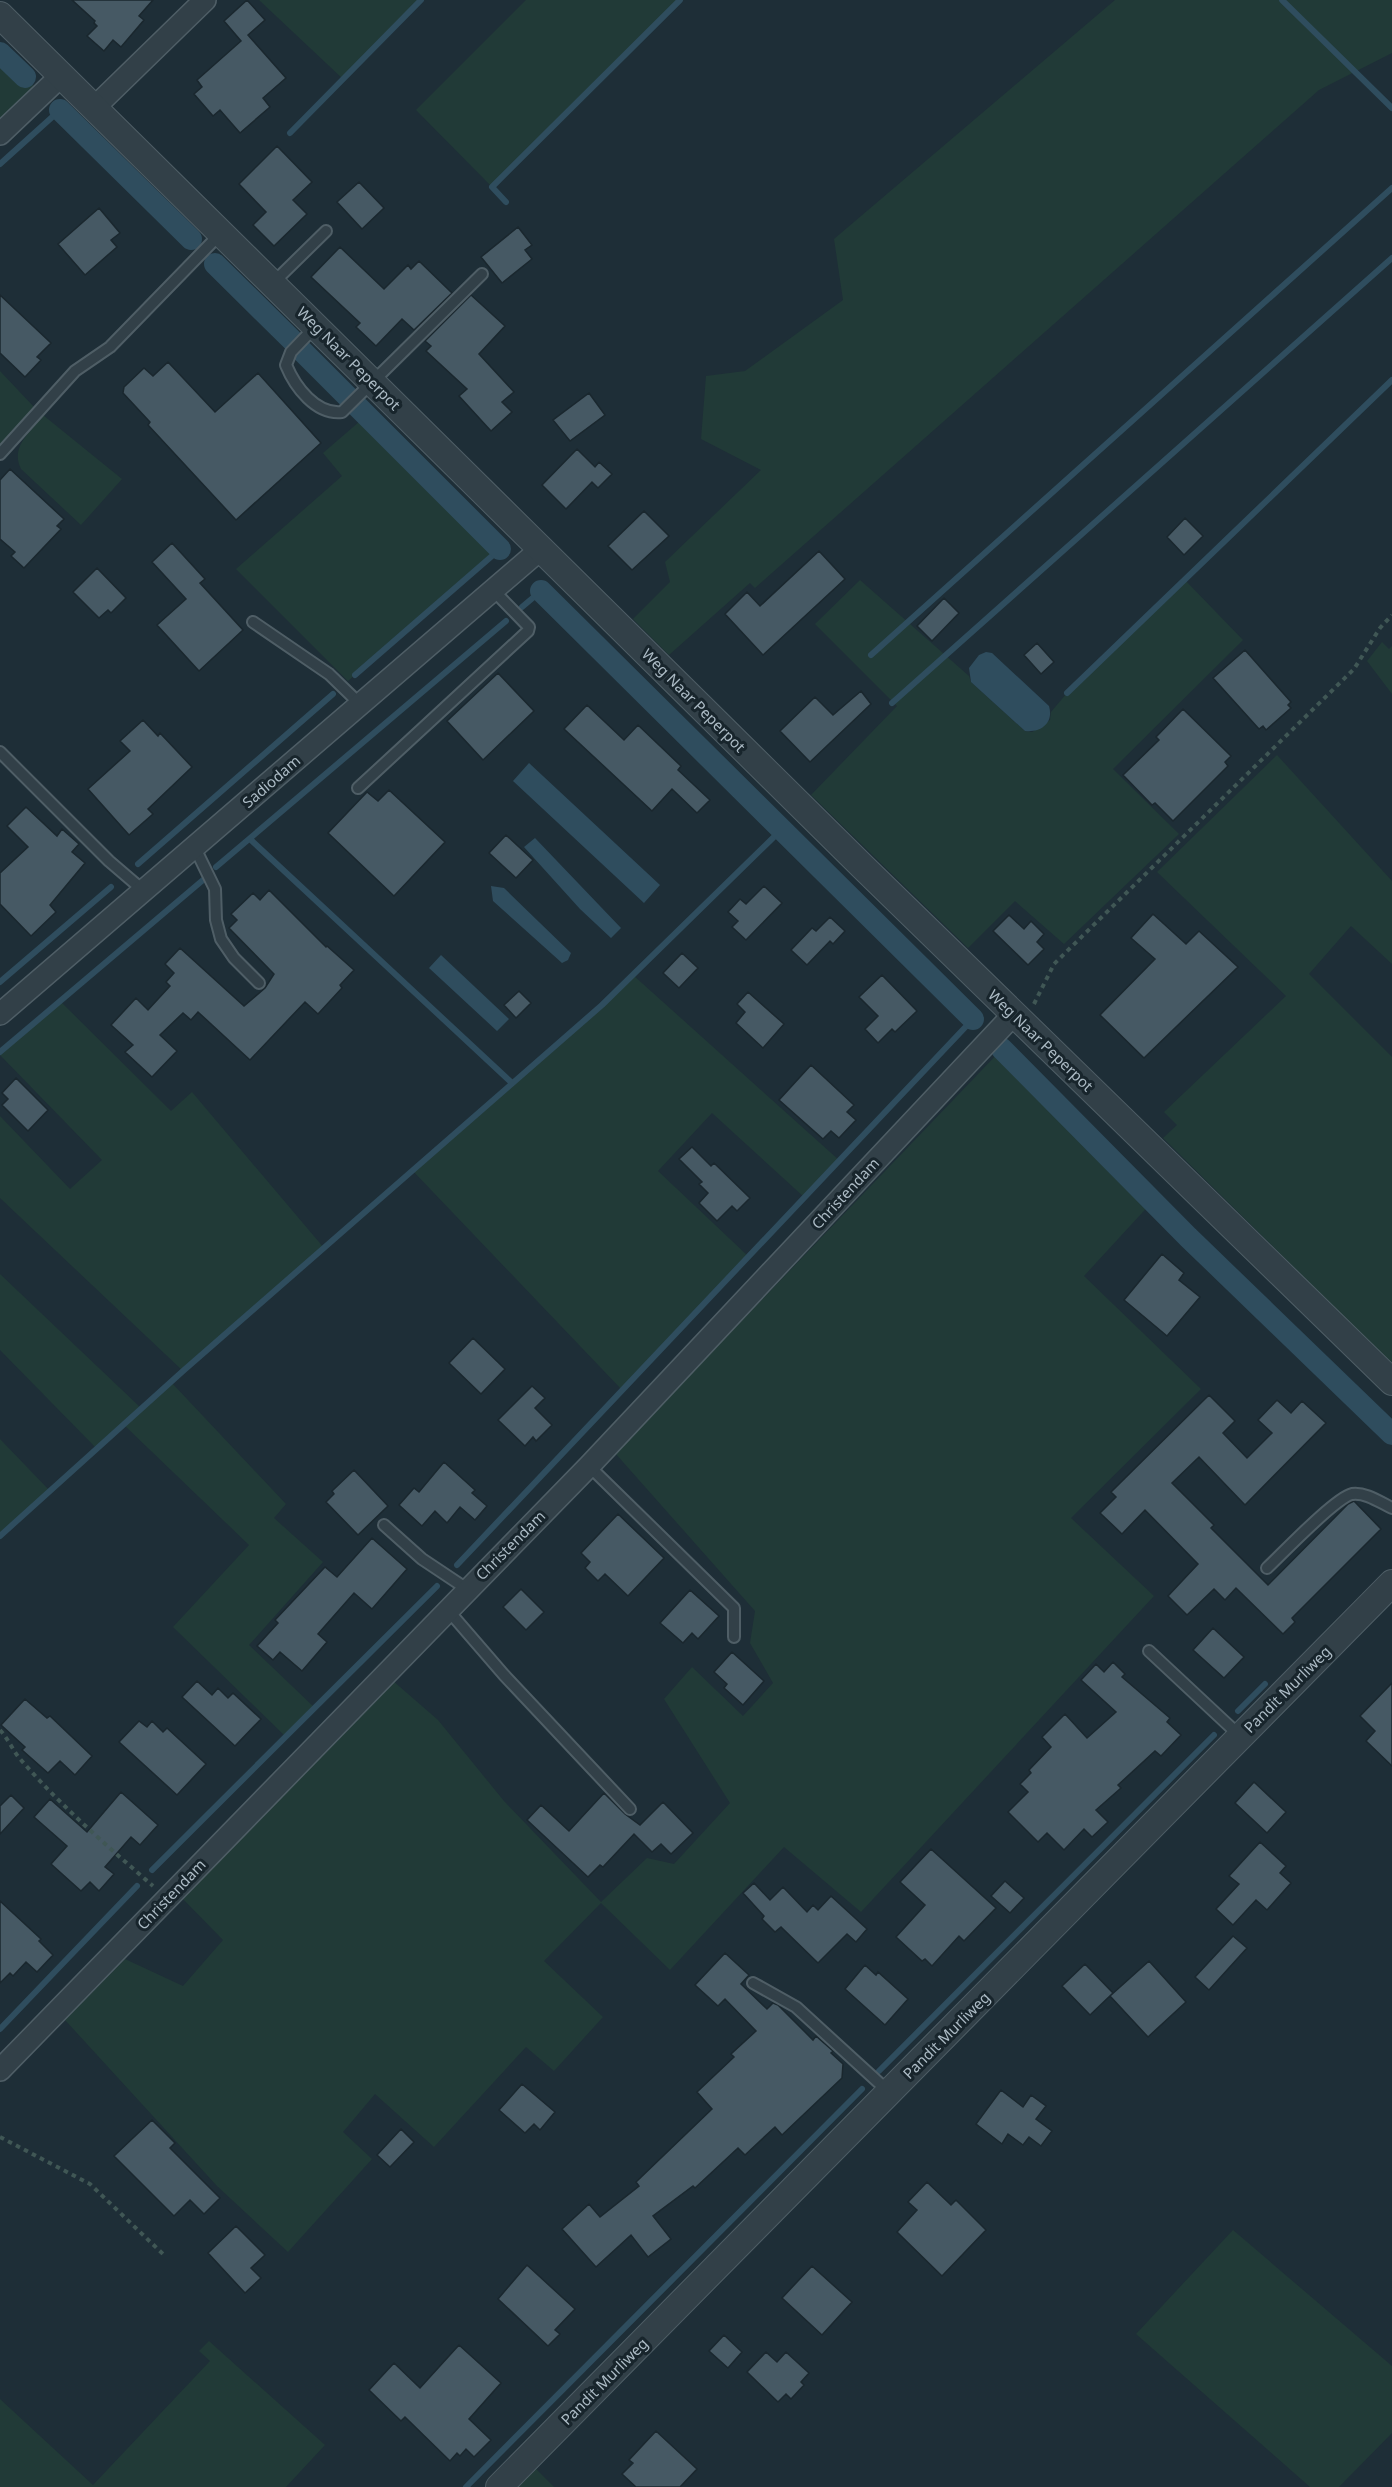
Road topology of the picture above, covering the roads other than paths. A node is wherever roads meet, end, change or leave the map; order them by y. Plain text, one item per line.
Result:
1 (205, 0) edge
2 (0, 15) edge
3 (62, 75) junction
4 (95, 107) junction
5 (0, 134) edge
6 (326, 231) dead end
7 (221, 232) junction
8 (482, 274) dead end
9 (273, 283) junction
10 (316, 326) junction
11 (374, 383) junction
12 (0, 454) edge
13 (542, 548) junction
14 (493, 590) junction
15 (253, 622) dead end
16 (360, 704) junction
17 (0, 752) edge
18 (358, 788) dead end
19 (195, 848) junction
20 (144, 891) junction
21 (259, 983) dead end
22 (0, 1014) edge
23 (1019, 1019) junction
24 (1392, 1382) edge
25 (589, 1466) junction
26 (1392, 1508) edge
27 (384, 1526) dead end
28 (1267, 1568) dead end
29 (1392, 1582) edge
30 (467, 1589) junction
31 (447, 1610) junction
32 (734, 1637) dead end
33 (1149, 1651) dead end
34 (1241, 1736) junction
35 (630, 1809) dead end
36 (753, 1983) dead end
37 (0, 2070) edge
38 (889, 2092) junction
39 (499, 2487) edge

1 - 4 street
2 - 3 street, Weg Naar Peperpot
3 - 4 street, Weg Naar Peperpot
3 - 5 street
4 - 7 street, Weg Naar Peperpot
6 - 9 lane
7 - 9 street, Weg Naar Peperpot
7 - 12 lane
8 - 11 lane
9 - 10 street, Weg Naar Peperpot
10 - 11 street, Weg Naar Peperpot
10 - 11 lane
11 - 13 street, Weg Naar Peperpot
13 - 14 street, Sadiodam
13 - 23 street, Weg Naar Peperpot
14 - 16 street, Sadiodam
14 - 18 lane
15 - 16 lane
16 - 19 street, Sadiodam
17 - 20 lane
19 - 20 street, Sadiodam
19 - 21 lane
20 - 22 street, Sadiodam
23 - 24 street, Weg Naar Peperpot
23 - 25 street, Christendam
25 - 30 street, Christendam
25 - 32 lane
26 - 28 lane
27 - 30 lane
29 - 34 street, Pandit Murliweg
30 - 31 street, Christendam
31 - 35 lane
31 - 37 street, Christendam
33 - 34 lane
34 - 38 street, Pandit Murliweg
36 - 38 lane
38 - 39 street, Pandit Murliweg

